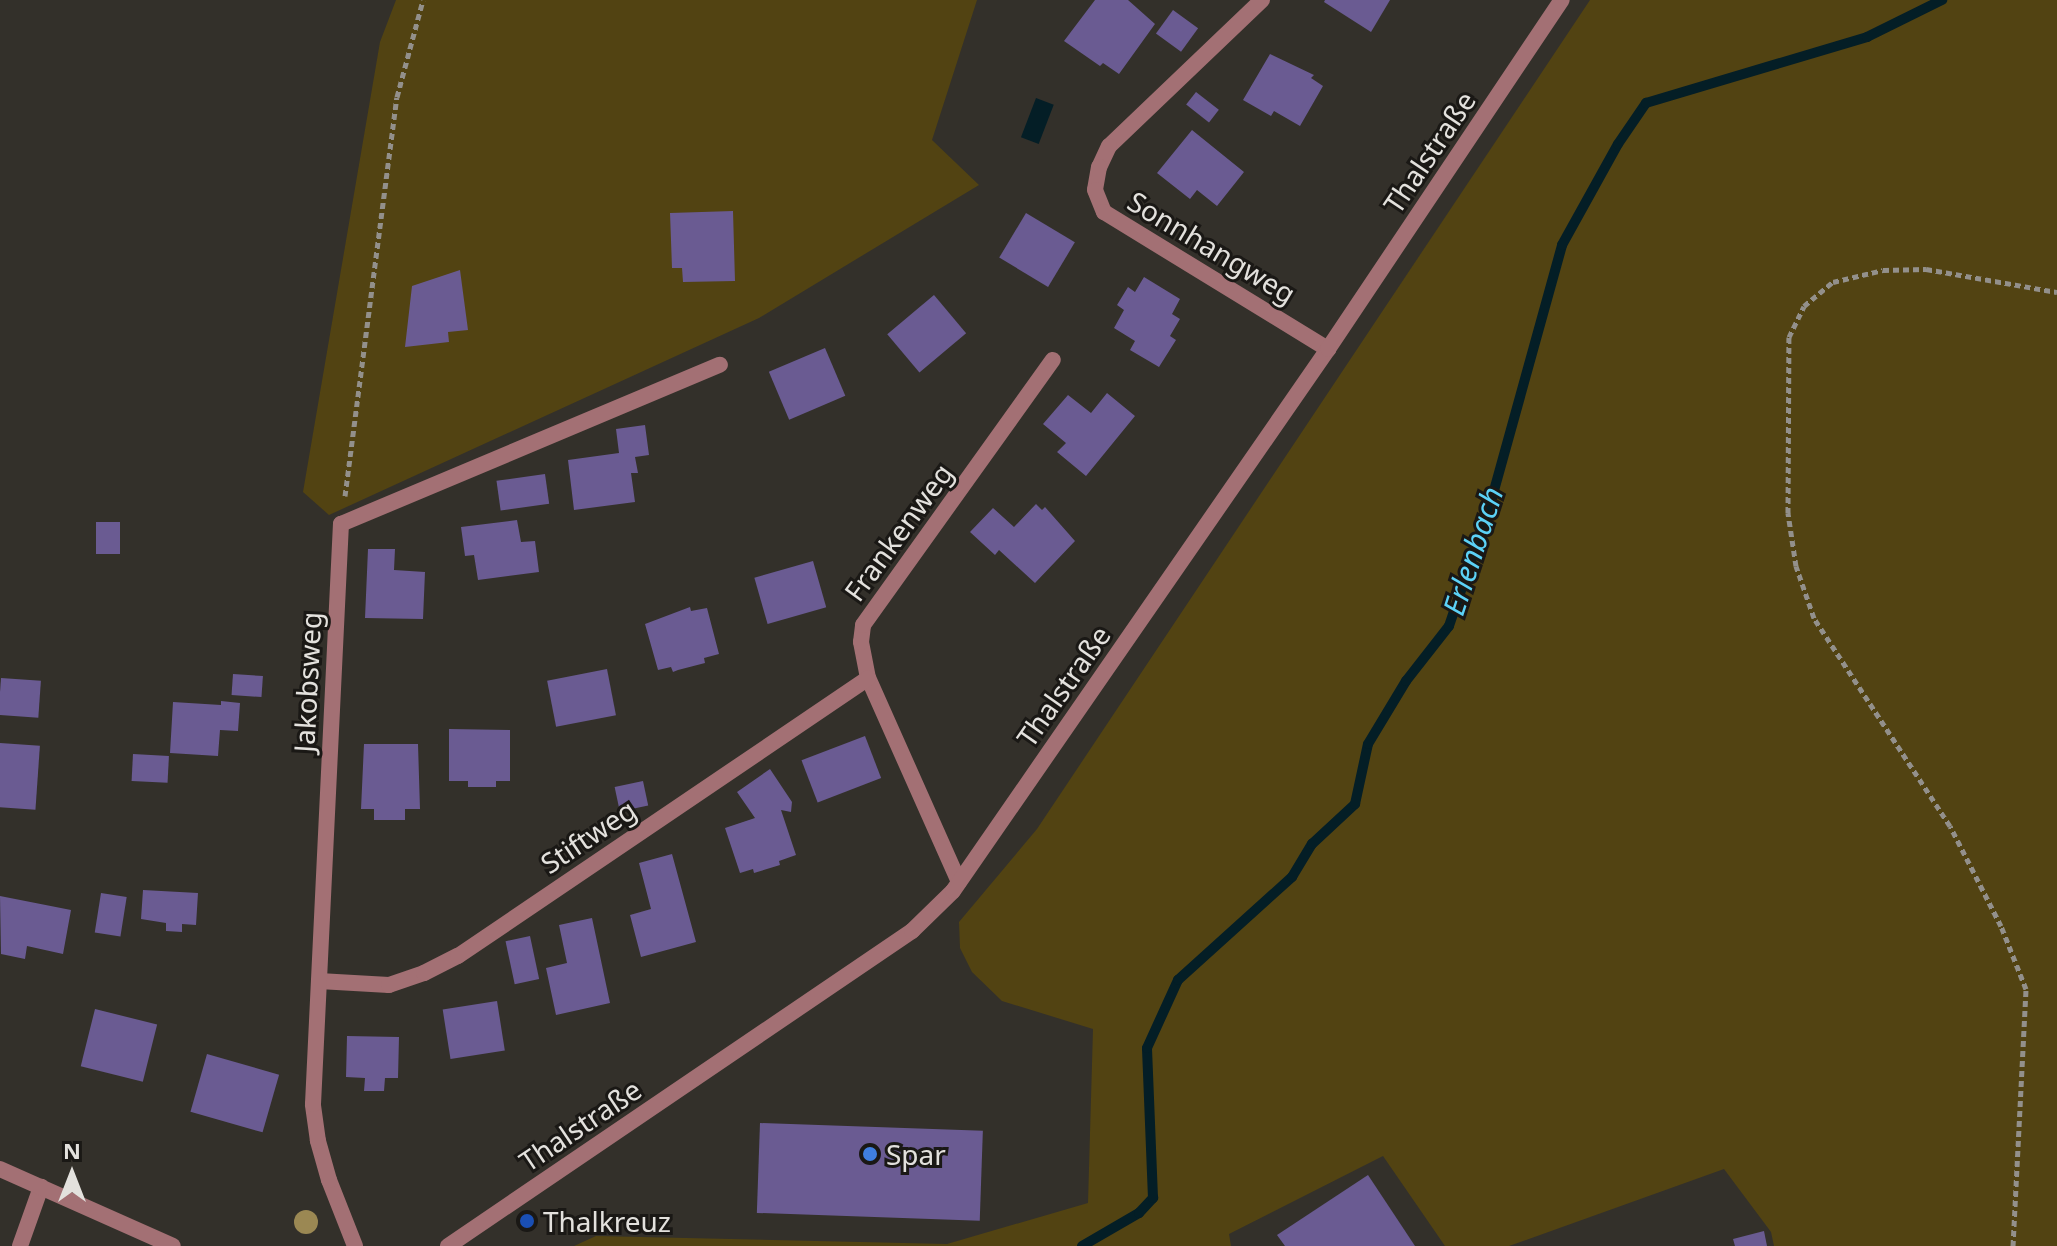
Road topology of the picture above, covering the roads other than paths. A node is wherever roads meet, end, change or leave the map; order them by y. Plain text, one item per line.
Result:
1 (1262, 0) edge
2 (1562, 0) edge
3 (1328, 349) junction
4 (1053, 360) dead end
5 (720, 365) dead end
6 (868, 678) junction
7 (959, 882) junction
8 (319, 981) junction
9 (0, 1169) edge
10 (41, 1187) junction
11 (20, 1246) edge
12 (173, 1246) edge
13 (355, 1246) edge
14 (448, 1246) edge

1 - 3 street, Sonnhangweg
2 - 3 street, Thalstraße
3 - 7 street, Thalstraße
4 - 6 street, Frankenweg
5 - 8 street, Jakobsweg
6 - 7 street, Frankenweg
6 - 8 street, Stiftweg
7 - 14 street, Thalstraße
8 - 13 street, Jakobsweg
9 - 10 street
10 - 11 street
10 - 12 street

